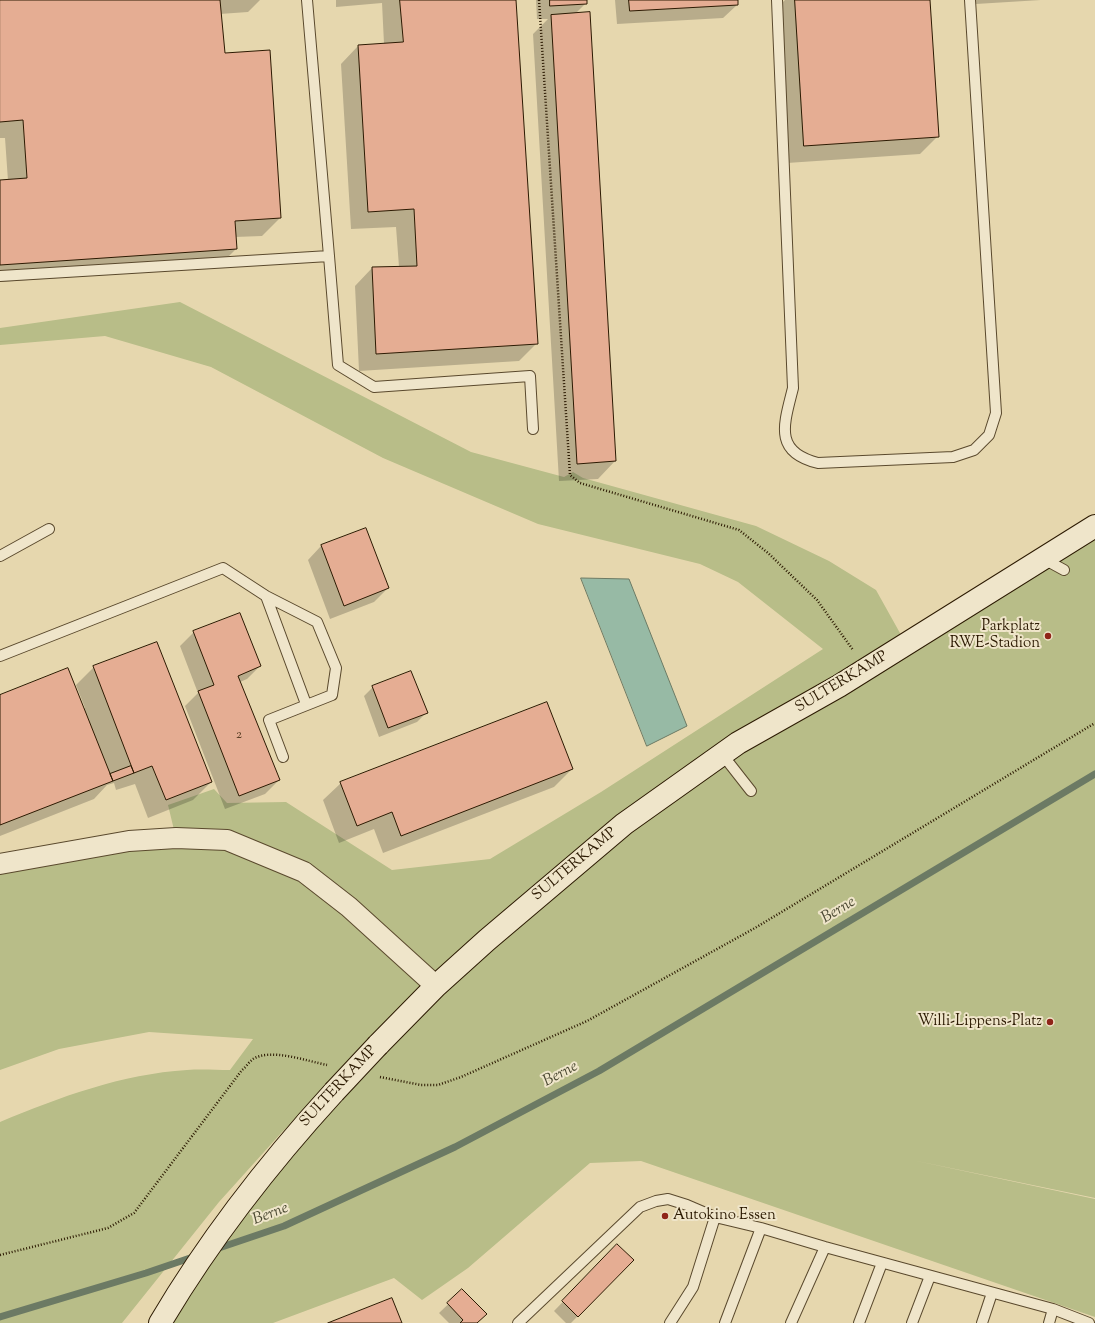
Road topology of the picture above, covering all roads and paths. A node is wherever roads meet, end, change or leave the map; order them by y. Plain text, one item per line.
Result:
1 (307, 0) edge
2 (539, 0) edge
3 (777, 0) edge
4 (970, 0) edge
5 (329, 256) junction
6 (0, 276) edge
7 (533, 429) dead end
8 (1095, 526) edge
9 (49, 529) dead end
10 (0, 556) edge
11 (1042, 558) junction
12 (1064, 570) dead end
13 (266, 596) junction
14 (0, 656) edge
15 (866, 669) junction
16 (306, 704) junction
17 (1095, 723) edge
18 (722, 754) junction
19 (283, 757) dead end
20 (751, 791) dead end
21 (0, 864) edge
22 (436, 986) junction
23 (334, 1067) dead end
24 (373, 1075) dead end
25 (715, 1217) junction
26 (761, 1228) junction
27 (825, 1247) junction
28 (0, 1255) edge
29 (882, 1263) junction
30 (930, 1276) junction
31 (992, 1293) junction
32 (1053, 1309) junction
33 (160, 1323) edge
34 (518, 1323) edge
35 (670, 1323) edge
36 (725, 1323) edge
37 (791, 1323) edge
38 (859, 1323) edge
39 (912, 1323) edge
40 (982, 1323) edge
41 (1049, 1323) edge
42 (1089, 1323) edge

1 - 5 lane
2 - 15 path
3 - 4 lane
5 - 6 lane
5 - 7 lane
8 - 11 street, SULTERKAMP
9 - 10 lane
11 - 12 lane
11 - 15 street, SULTERKAMP
13 - 14 lane
13 - 16 lane
13 - 16 lane
15 - 18 street, SULTERKAMP
16 - 19 lane
17 - 24 path
18 - 20 lane
18 - 22 street, SULTERKAMP
21 - 22 street
22 - 33 street, SULTERKAMP, bridge
23 - 28 path
25 - 26 lane
25 - 34 lane
25 - 35 lane
26 - 27 lane
26 - 36 lane
27 - 29 lane
27 - 37 lane
29 - 30 lane
29 - 38 lane
30 - 31 lane
30 - 39 lane
31 - 32 lane
31 - 40 lane
32 - 41 lane
32 - 42 lane

